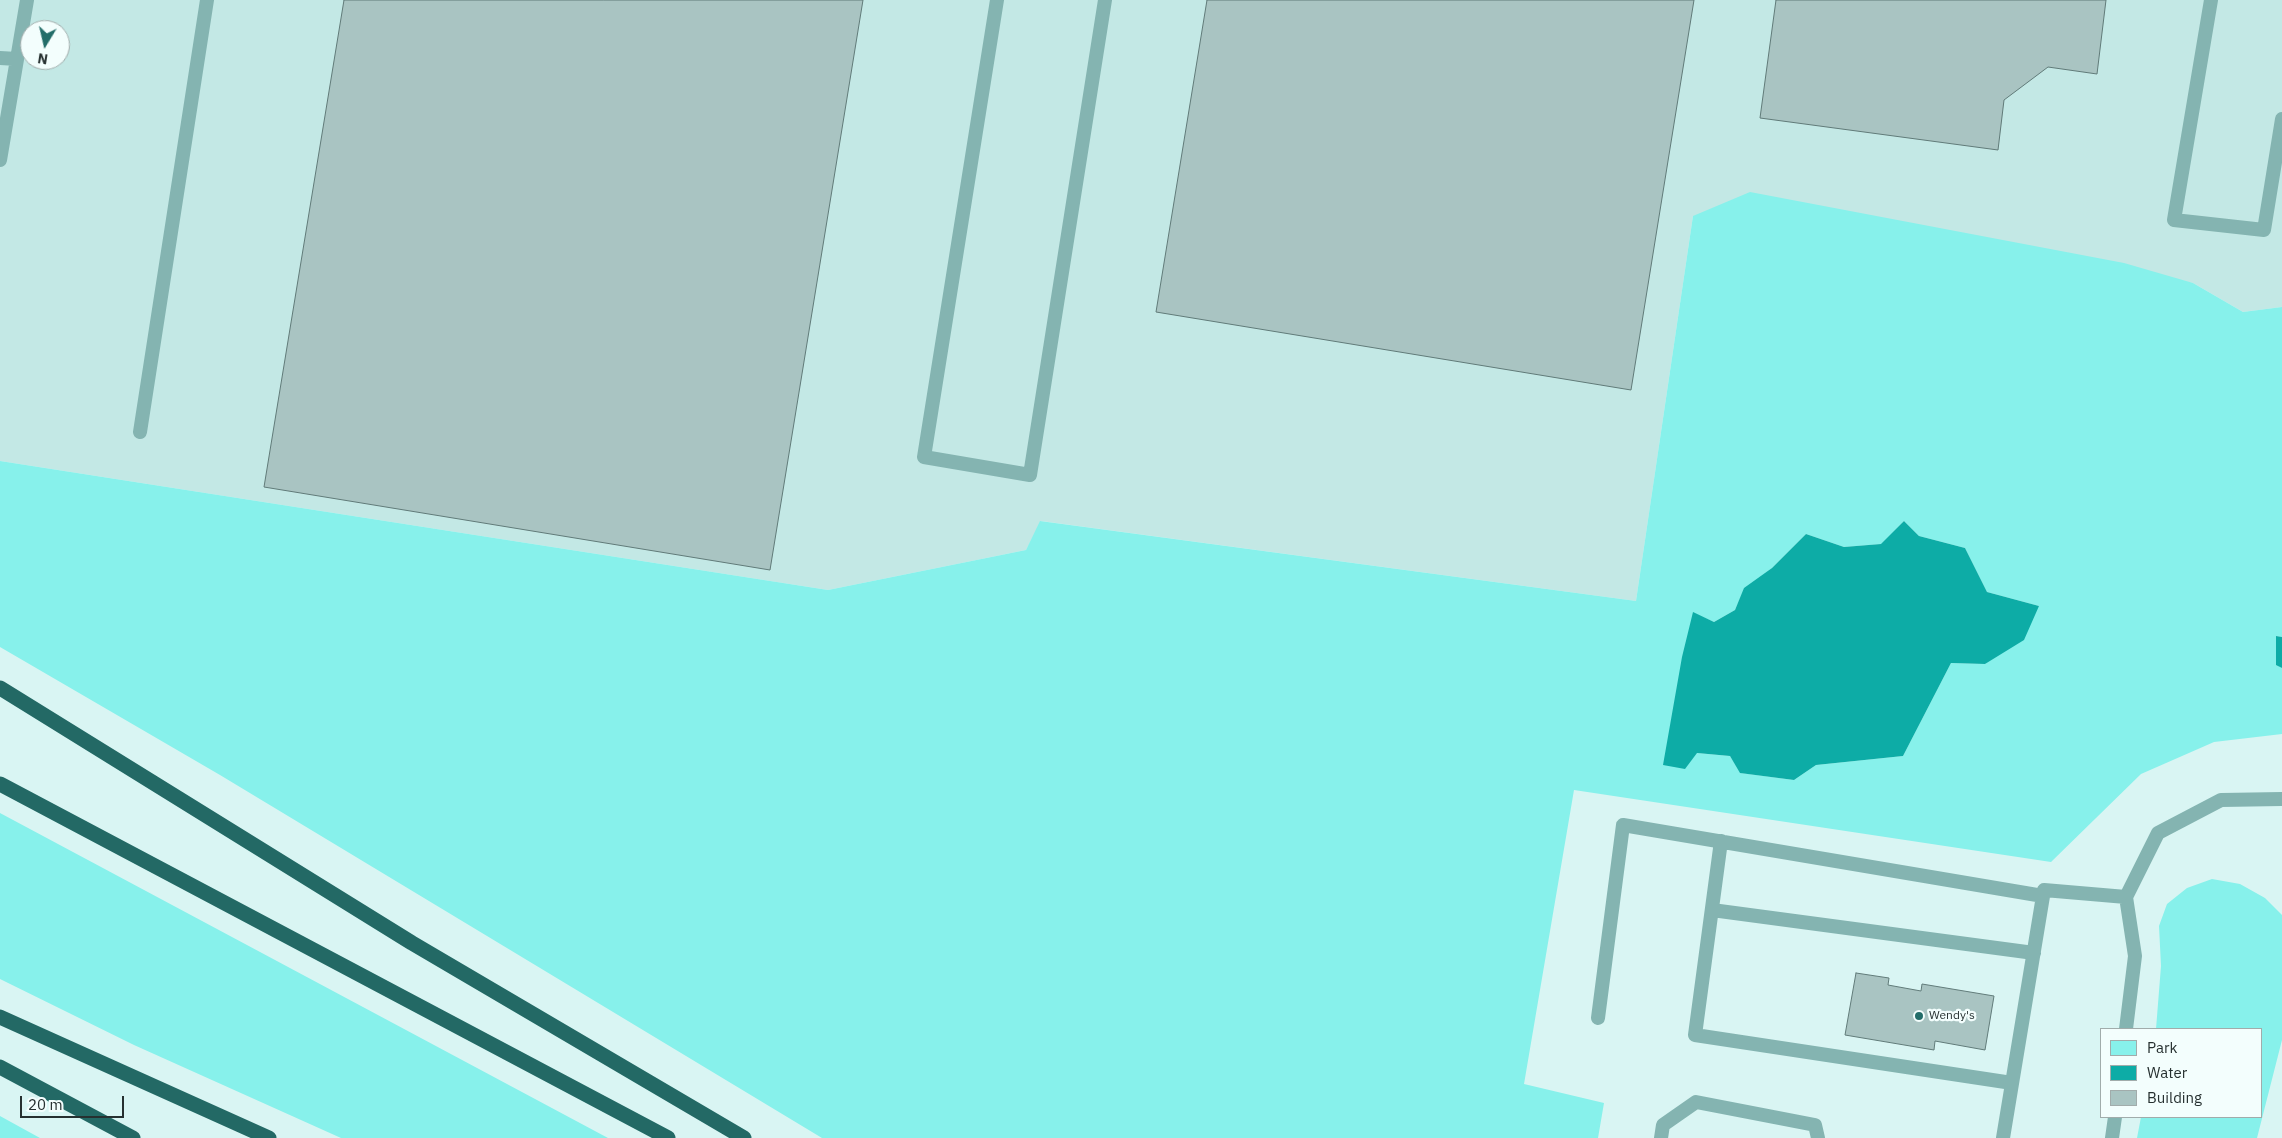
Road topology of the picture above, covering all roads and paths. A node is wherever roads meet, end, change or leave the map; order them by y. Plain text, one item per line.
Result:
1 (27, 0) edge
2 (207, 0) edge
3 (997, 0) edge
4 (1105, 0) edge
5 (2211, 0) edge
6 (0, 58) edge
7 (17, 59) junction
8 (2282, 119) edge
9 (0, 160) edge
10 (140, 432) dead end
11 (0, 688) edge
12 (0, 784) edge
13 (2282, 798) edge
14 (1721, 841) junction
15 (2043, 896) junction
16 (2126, 897) junction
17 (1712, 910) junction
18 (2034, 953) junction
19 (0, 1017) edge
20 (1598, 1018) dead end
21 (2126, 1028) edge
22 (0, 1068) edge
23 (2012, 1083) junction
24 (2115, 1118) edge
25 (133, 1138) edge
26 (269, 1138) edge
27 (668, 1138) edge
28 (744, 1138) edge
29 (1661, 1138) edge
30 (1818, 1138) edge
31 (2003, 1138) edge
32 (2112, 1138) edge

1 - 7 lane
2 - 10 lane
3 - 4 lane
5 - 8 lane
6 - 7 lane
7 - 9 lane
11 - 28 highway
12 - 27 highway
13 - 16 lane
14 - 15 lane
14 - 17 lane
14 - 20 lane
15 - 16 lane
15 - 18 lane
16 - 21 lane
17 - 18 lane
17 - 23 lane
18 - 23 lane
19 - 26 highway
22 - 25 highway
23 - 31 lane
24 - 32 lane
29 - 30 lane

